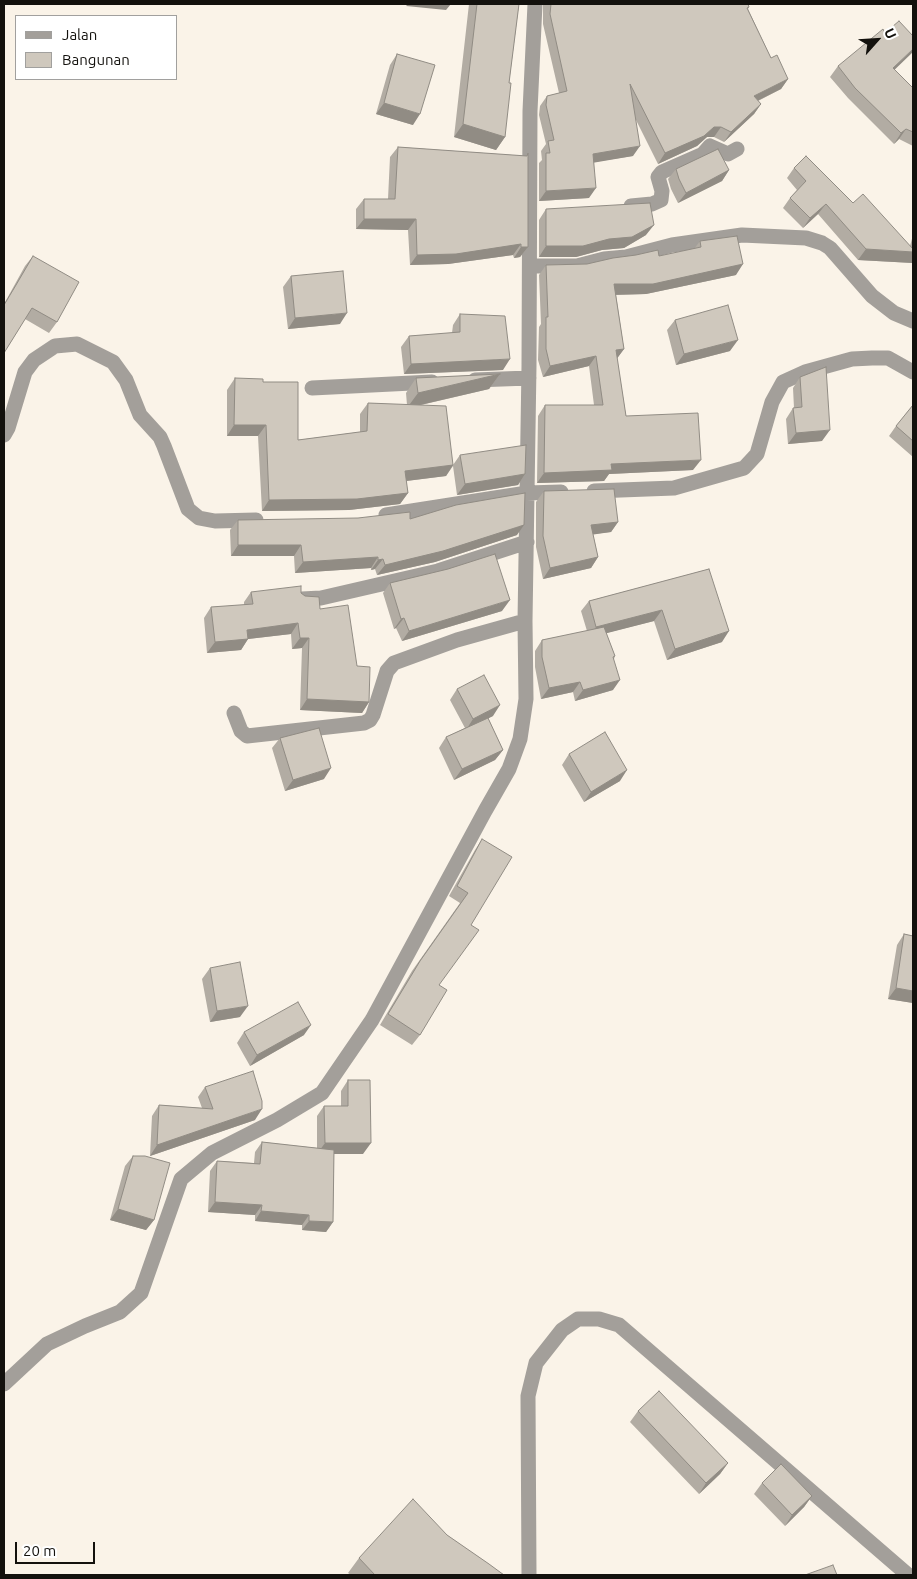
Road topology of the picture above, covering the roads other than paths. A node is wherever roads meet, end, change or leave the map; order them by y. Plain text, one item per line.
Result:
1 (535, 4) edge
2 (737, 149) dead end
3 (614, 206) edge
4 (548, 210) edge
5 (530, 211) junction
6 (530, 266) junction
7 (913, 321) edge
8 (913, 372) edge
9 (529, 378) junction
10 (312, 388) dead end
11 (4, 435) edge
12 (527, 493) junction
13 (368, 517) edge
14 (269, 520) edge
15 (527, 542) junction
16 (302, 599) edge
17 (525, 621) junction
18 (234, 713) dead end
19 (4, 1384) edge
20 (529, 1575) edge
21 (908, 1575) edge

1 - 5 street
2 - 3 street
4 - 5 street
5 - 6 street
6 - 7 street
6 - 9 street
8 - 12 street
9 - 10 street
9 - 12 street
11 - 14 street
12 - 13 street
12 - 15 street
15 - 16 street
15 - 17 street
17 - 18 street
17 - 19 street
20 - 21 street

